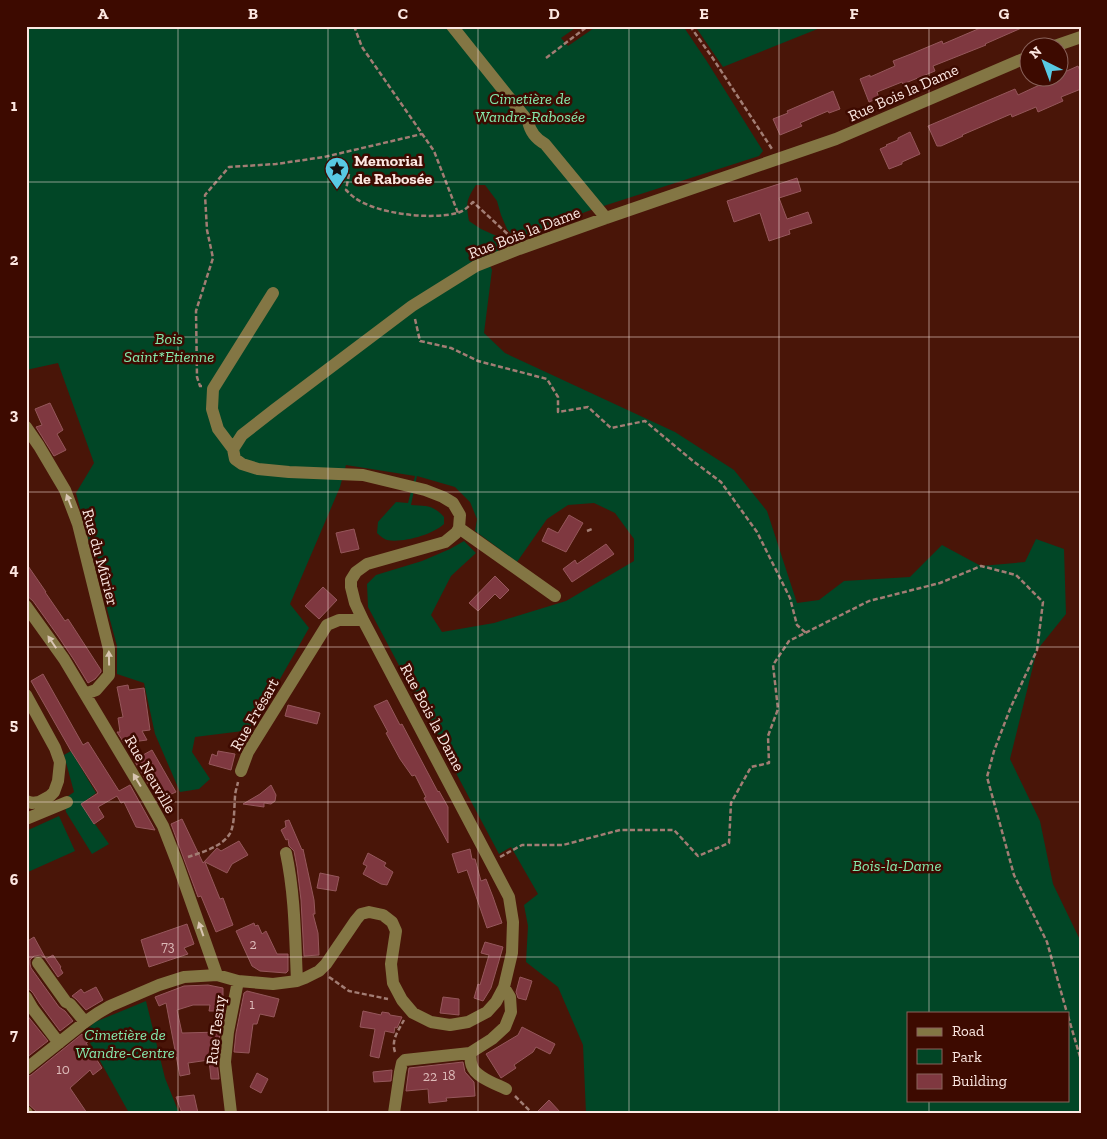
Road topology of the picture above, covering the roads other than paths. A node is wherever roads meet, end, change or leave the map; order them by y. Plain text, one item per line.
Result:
1 (452, 26) edge
2 (1020, 60) edge
3 (606, 218) junction
4 (273, 293) dead end
5 (26, 427) edge
6 (233, 449) junction
7 (459, 528) junction
8 (554, 596) dead end
9 (26, 606) edge
10 (363, 620) junction
11 (85, 694) junction
12 (26, 695) edge
13 (241, 771) road end
14 (26, 801) edge
15 (67, 802) dead end
16 (26, 819) edge
17 (286, 853) dead end
18 (38, 963) dead end
19 (216, 975) junction
20 (238, 981) junction
21 (297, 981) junction
22 (504, 987) junction
23 (26, 997) edge
24 (85, 1022) junction
25 (59, 1043) junction
26 (470, 1053) junction
27 (26, 1069) edge
28 (506, 1089) road end
29 (231, 1113) edge
30 (394, 1113) edge

1 - 3 street
2 - 3 street, Rue Bois la Dame
3 - 6 street, Rue Bois la Dame
4 - 6 street
11 -> 5 street, Rue du Mûrier
6 - 7 street
7 - 8 street
7 - 10 street, Rue Bois la Dame
11 -> 9 street, Rue Neuville
10 - 13 street, Rue Frésart
10 - 22 street, Rue Bois la Dame
19 -> 11 street, Rue Neuville
12 - 14 street
15 - 16 street
17 - 21 street
18 - 24 street
19 - 20 street, Rue Bois la Dame
19 - 24 street, Rue Bois la Dame
20 - 21 street, Rue Bois la Dame
20 - 29 street, Rue Tesny
21 - 22 street, Rue Bois la Dame
22 - 26 street, Rue Bois la Dame
23 - 25 street
24 - 25 street, Rue Bois la Dame
25 - 27 street, Rue Bois la Dame
26 - 28 street
26 - 30 street, Rue Bois la Dame

